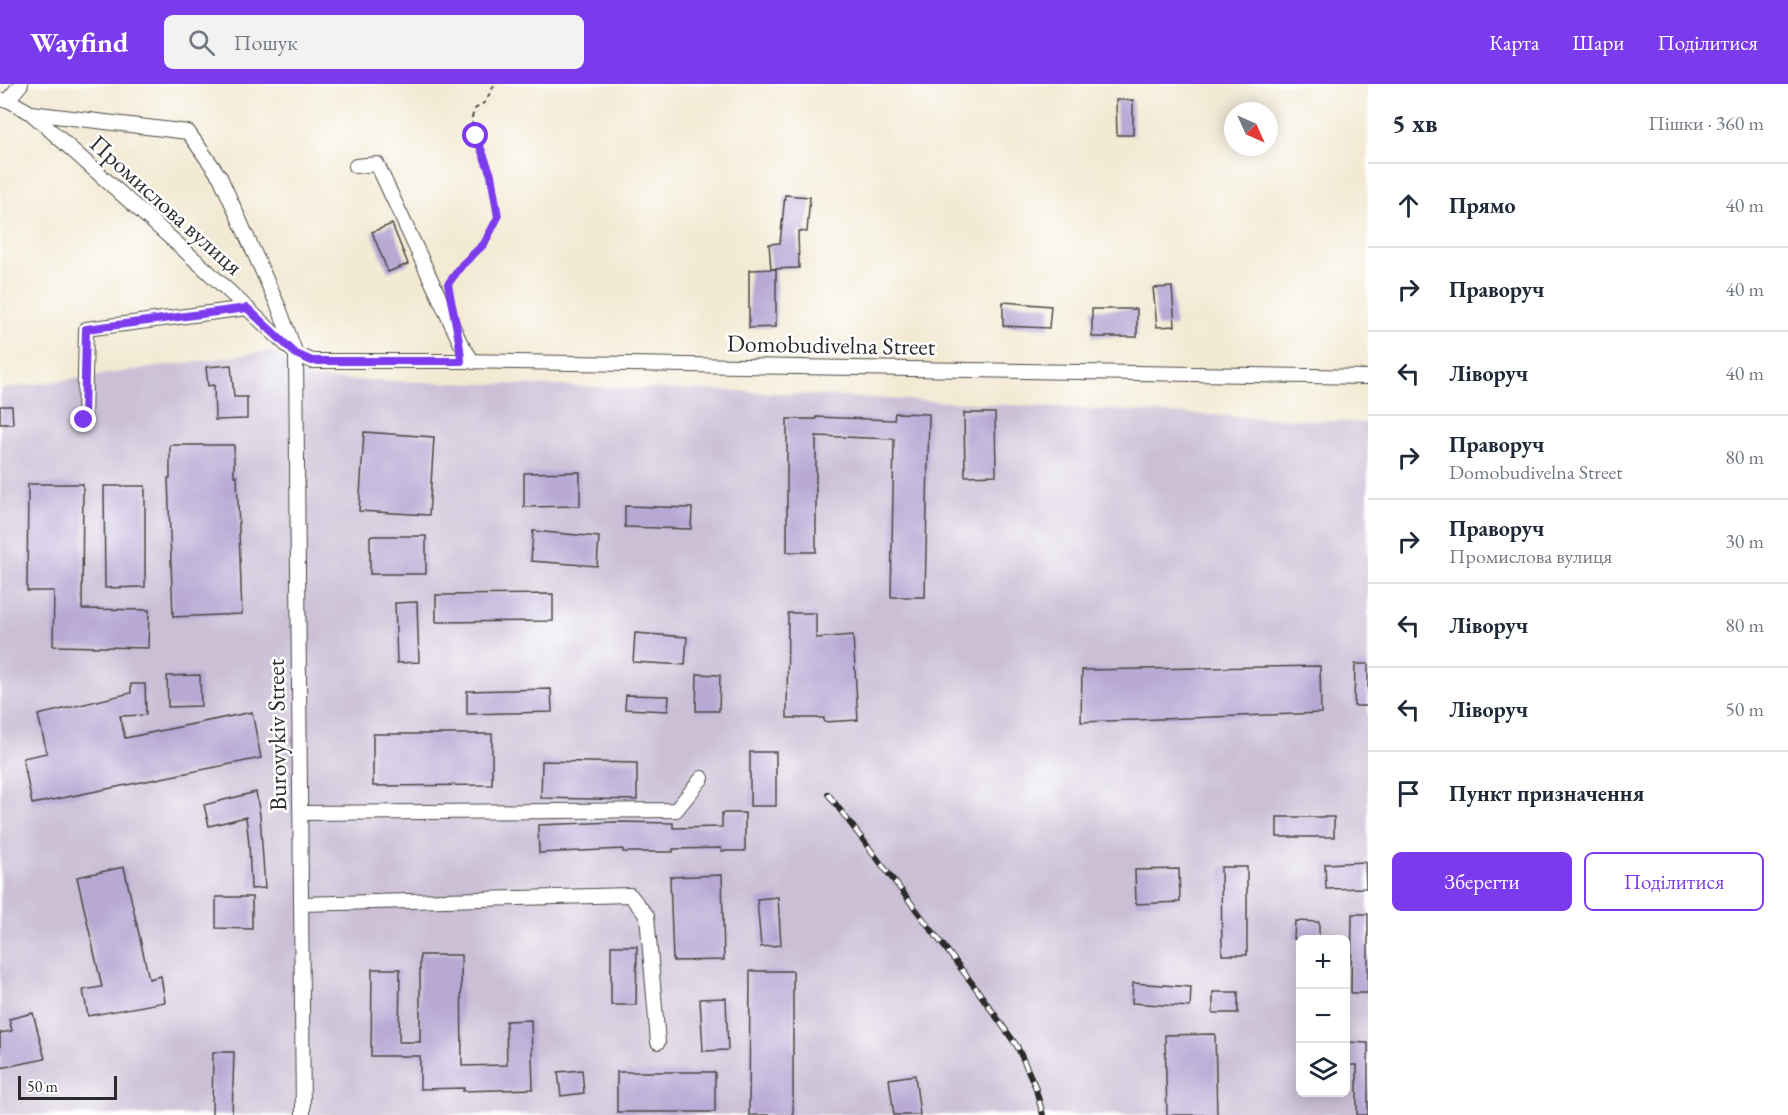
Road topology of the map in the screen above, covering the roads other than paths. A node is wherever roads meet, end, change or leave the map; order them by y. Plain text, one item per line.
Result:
1 (21, 84) edge
2 (4, 100) edge
3 (31, 113) junction
4 (356, 166) dead end
5 (247, 308) junction
6 (296, 354) junction
7 (474, 362) junction
8 (1368, 377) edge
9 (84, 420) dead end
10 (702, 778) dead end
11 (301, 813) junction
12 (302, 904) junction
13 (658, 1042) dead end
14 (303, 1115) edge

1 - 2 street
2 - 3 street, Промислова вулиця
3 - 5 street, Промислова вулиця
3 - 6 street, Burovykiv Street
4 - 7 street
5 - 6 street, Промислова вулиця
5 - 9 street
6 - 7 street, Domobudivelna Street
6 - 11 street, Burovykiv Street
7 - 8 street, Domobudivelna Street
10 - 11 street
11 - 12 street, Burovykiv Street
12 - 13 street
12 - 14 street, Burovykiv Street

